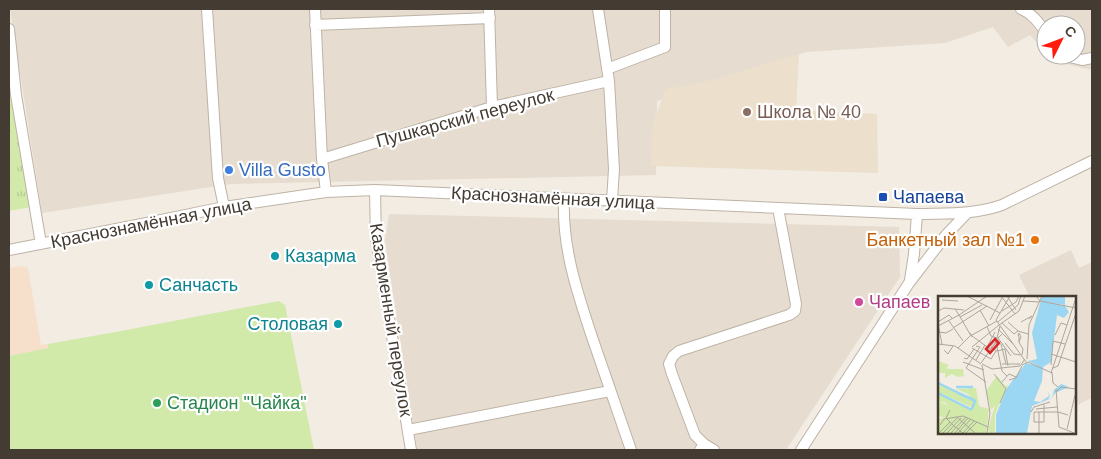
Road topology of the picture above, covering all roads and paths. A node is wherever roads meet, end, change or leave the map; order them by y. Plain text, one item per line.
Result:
1 (207, 9) edge
2 (314, 9) edge
3 (598, 9) edge
4 (665, 9) edge
5 (1021, 9) edge
6 (489, 13) edge
7 (1036, 19) edge
8 (315, 25) junction
9 (9, 29) edge
10 (607, 69) junction
11 (608, 81) junction
12 (492, 107) junction
13 (322, 159) junction
14 (1092, 161) edge
15 (375, 190) junction
16 (326, 192) junction
17 (564, 199) junction
18 (612, 201) junction
19 (224, 207) junction
20 (778, 208) junction
21 (967, 213) junction
22 (917, 214) junction
23 (41, 244) junction
24 (9, 250) edge
25 (909, 283) junction
26 (610, 391) junction
27 (408, 430) junction
28 (702, 447) edge
29 (411, 450) edge
30 (631, 450) edge
31 (714, 450) edge
32 (800, 450) edge

1 - 19 street
2 - 8 street
3 - 10 street
4 - 10 street
5 - 7 street
6 - 8 street
6 - 12 street
8 - 13 street
9 - 23 street
10 - 11 street
11 - 12 street, Пушкарский переулок
11 - 18 street
12 - 13 street, Пушкарский переулок
13 - 16 street
14 - 21 street, Краснознамённая улица
15 - 16 street, Краснознамённая улица
15 - 17 street, Краснознамённая улица
15 - 27 street, Казарменный переулок
16 - 19 street, Краснознамённая улица
17 - 18 street, Краснознамённая улица
17 - 26 street
18 - 20 street, Краснознамённая улица
19 - 23 street, Краснознамённая улица
20 - 22 street, Краснознамённая улица
20 - 28 street
21 - 22 street, Краснознамённая улица
21 - 25 street
22 - 25 street
23 - 24 street, Краснознамённая улица
25 - 32 street
26 - 27 street
26 - 30 street
27 - 29 street, Казарменный переулок
28 - 31 street

